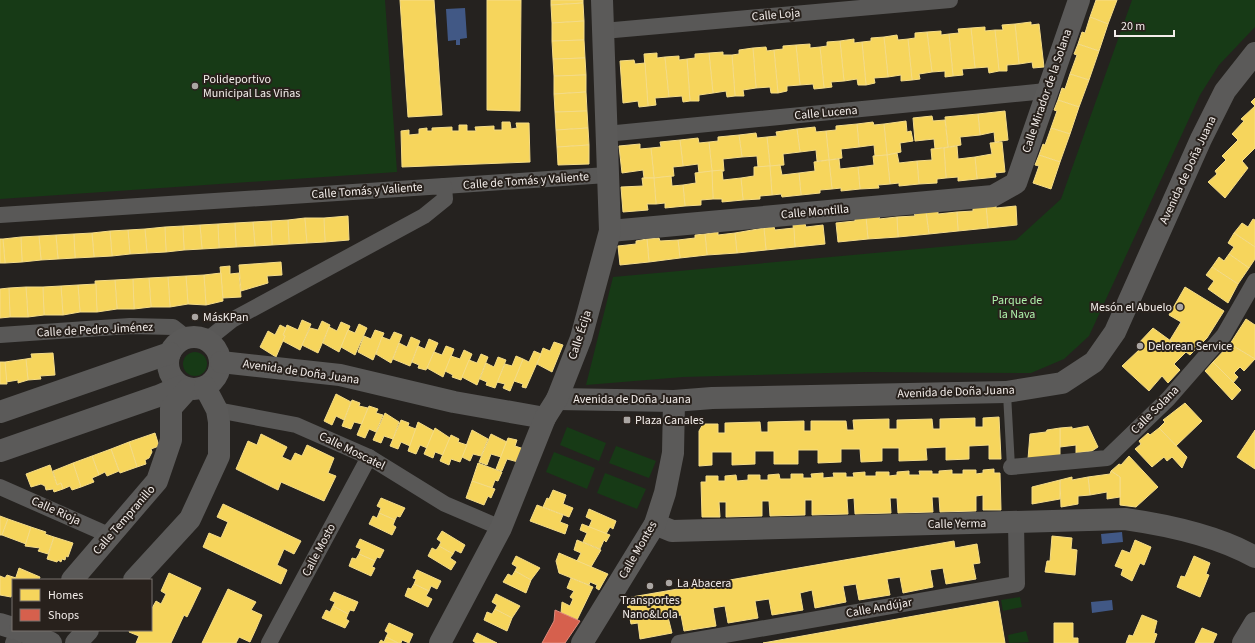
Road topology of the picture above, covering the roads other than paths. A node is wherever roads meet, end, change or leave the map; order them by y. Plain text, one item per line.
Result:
1 (602, 0) edge
2 (950, 0) edge
3 (1079, 0) edge
4 (603, 31) junction
5 (1255, 53) edge
6 (1046, 92) junction
7 (606, 134) junction
8 (607, 175) junction
9 (1016, 183) joint
10 (444, 186) junction
11 (0, 215) edge
12 (610, 230) junction
13 (1255, 281) edge
14 (0, 335) edge
15 (197, 339) junction
16 (170, 352) junction
17 (221, 362) junction
18 (191, 387) junction
19 (1006, 392) junction
20 (556, 399) junction
21 (674, 401) junction
22 (217, 410) junction
23 (0, 412) edge
24 (545, 418) junction
25 (0, 450) edge
26 (369, 457) junction
27 (1011, 467) joint
28 (0, 487) edge
29 (1016, 522) junction
30 (655, 524) junction
31 (501, 528) junction
32 (111, 536) junction
33 (1255, 557) edge
34 (73, 579) edge
35 (135, 579) edge
36 (1255, 623) edge
37 (0, 624) edge
38 (12, 629) edge
39 (87, 631) edge
40 (19, 632) edge
41 (51, 643) edge
42 (76, 643) edge
43 (270, 643) edge
44 (440, 643) edge
45 (582, 643) edge
46 (679, 643) edge
47 (1243, 643) edge

1 - 4 street, Calle Écija
2 - 4 street, Calle Loja
3 - 6 street, Calle Mirador de la Solana
4 - 7 street, Calle Écija
5 - 19 street, Avenida de Doña Juana
6 - 7 street, Calle Lucena
6 - 9 street, Calle Mirador de la Solana
7 - 8 street, Calle Écija
8 - 10 street, Calle de Tomás y Valiente
8 - 12 street, Calle Écija
9 - 12 street, Calle Montilla
10 - 11 street, Calle Tomás y Valiente
10 - 15 street, Calle Tomás y Valiente
12 - 20 street, Calle Écija
13 - 27 street, Calle Solana
14 - 15 street, Calle de Pedro Jiménez
15 - 16 street
15 - 17 street
16 - 18 street
16 - 23 street
17 - 18 street
17 - 24 street, Avenida de Doña Juana
18 - 22 street
18 - 25 street
18 - 32 street, Calle Tempranillo
19 - 21 street, Avenida de Doña Juana
19 - 27 lane
20 - 21 street, Avenida de Doña Juana
20 - 24 street, Calle Écija
21 - 30 street, Calle Montes
22 - 26 street, Calle Moscatel
22 - 35 street
24 - 31 street, Calle Écija
26 - 31 street, Calle Moscatel
26 - 43 street, Calle Mosto
28 - 32 street, Calle Rioja
29 - 30 street, Calle Yerma
29 - 33 street, Calle Yerma
29 - 46 street, Calle Andújar
30 - 45 street, Calle Montes
31 - 44 street, Calle Écija
32 - 34 street, Calle Tempranillo
36 - 47 street
37 - 38 street
39 - 42 street
40 - 41 street

